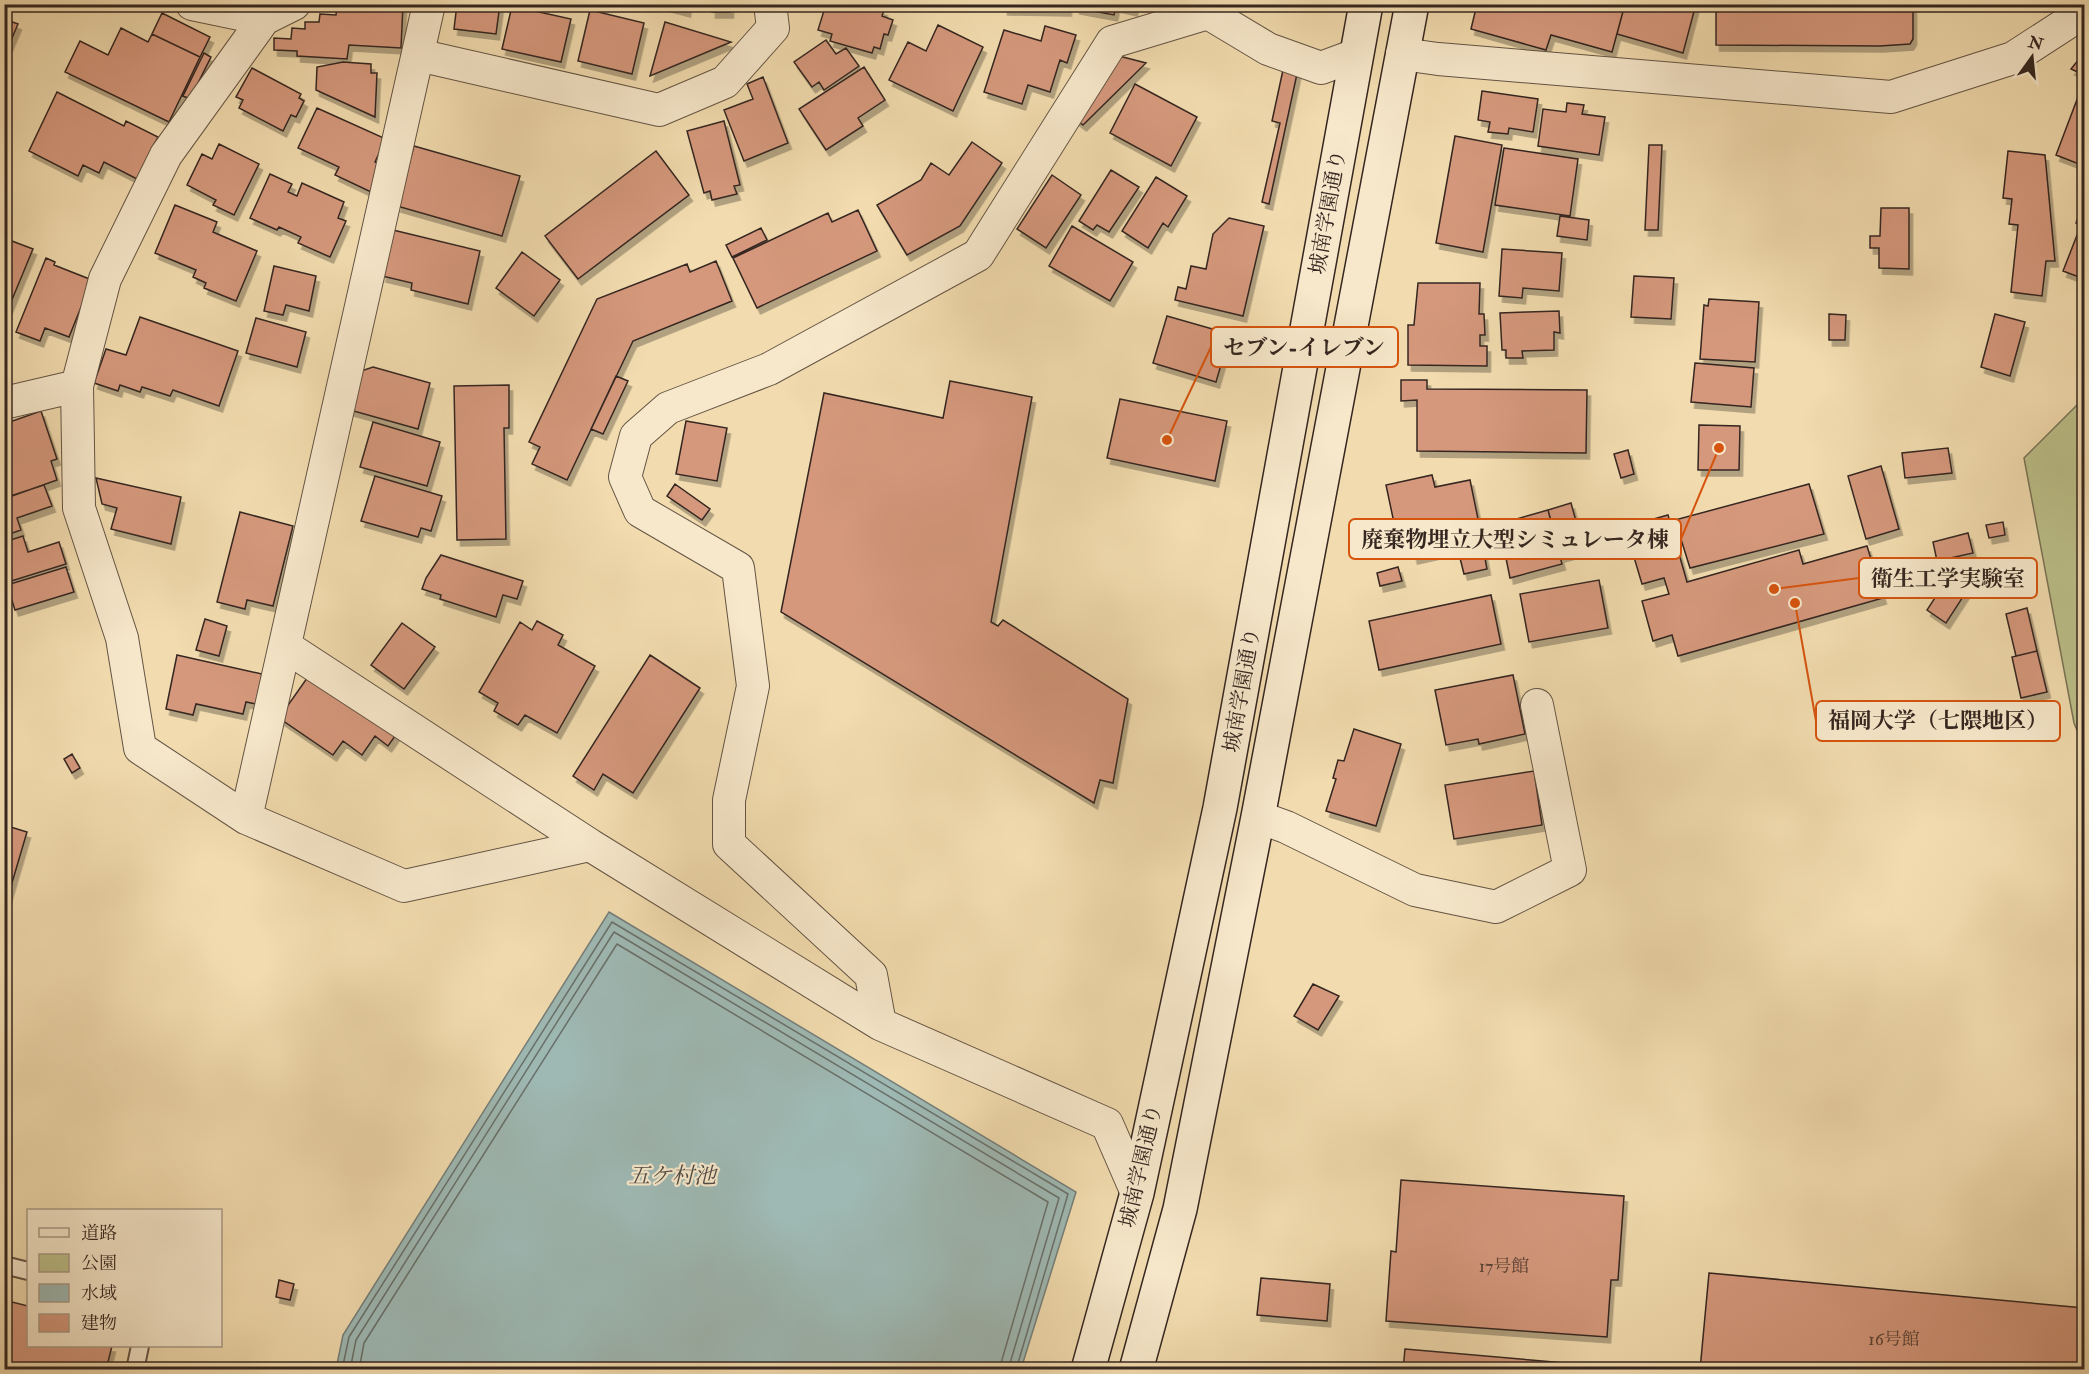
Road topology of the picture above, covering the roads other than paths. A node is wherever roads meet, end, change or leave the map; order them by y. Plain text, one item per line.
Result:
1 (192, 4) edge
2 (294, 4) edge
3 (429, 4) edge
4 (770, 4) edge
5 (1366, 4) edge
6 (1412, 4) edge
7 (2085, 12) edge
8 (264, 19) junction
9 (1402, 54) junction
10 (418, 55) junction
11 (1356, 56) junction
12 (76, 386) junction
13 (4, 403) edge
14 (285, 646) junction
15 (1537, 705) dead end
16 (1258, 817) junction
17 (246, 818) junction
18 (590, 845) junction
19 (880, 1024) junction
20 (1137, 1193) junction
21 (4, 1265) edge
22 (27, 1271) edge
23 (140, 1347) edge
24 (135, 1370) edge
25 (1088, 1370) edge
26 (1136, 1370) edge

1 - 8 street
2 - 8 street
3 - 10 street
4 - 10 street
5 - 11 street, 城南学園通り
6 - 9 street, 城南学園通り
7 - 9 street
8 - 12 street
9 - 16 street, 城南学園通り
10 - 14 street
11 - 19 street
11 - 20 street, 城南学園通り
12 - 13 street
12 - 17 street
14 - 17 street
14 - 18 street
15 - 16 street
16 - 26 street, 城南学園通り
17 - 18 street
18 - 19 street
19 - 20 street
20 - 25 street, 城南学園通り
21 - 22 lane
23 - 24 lane

